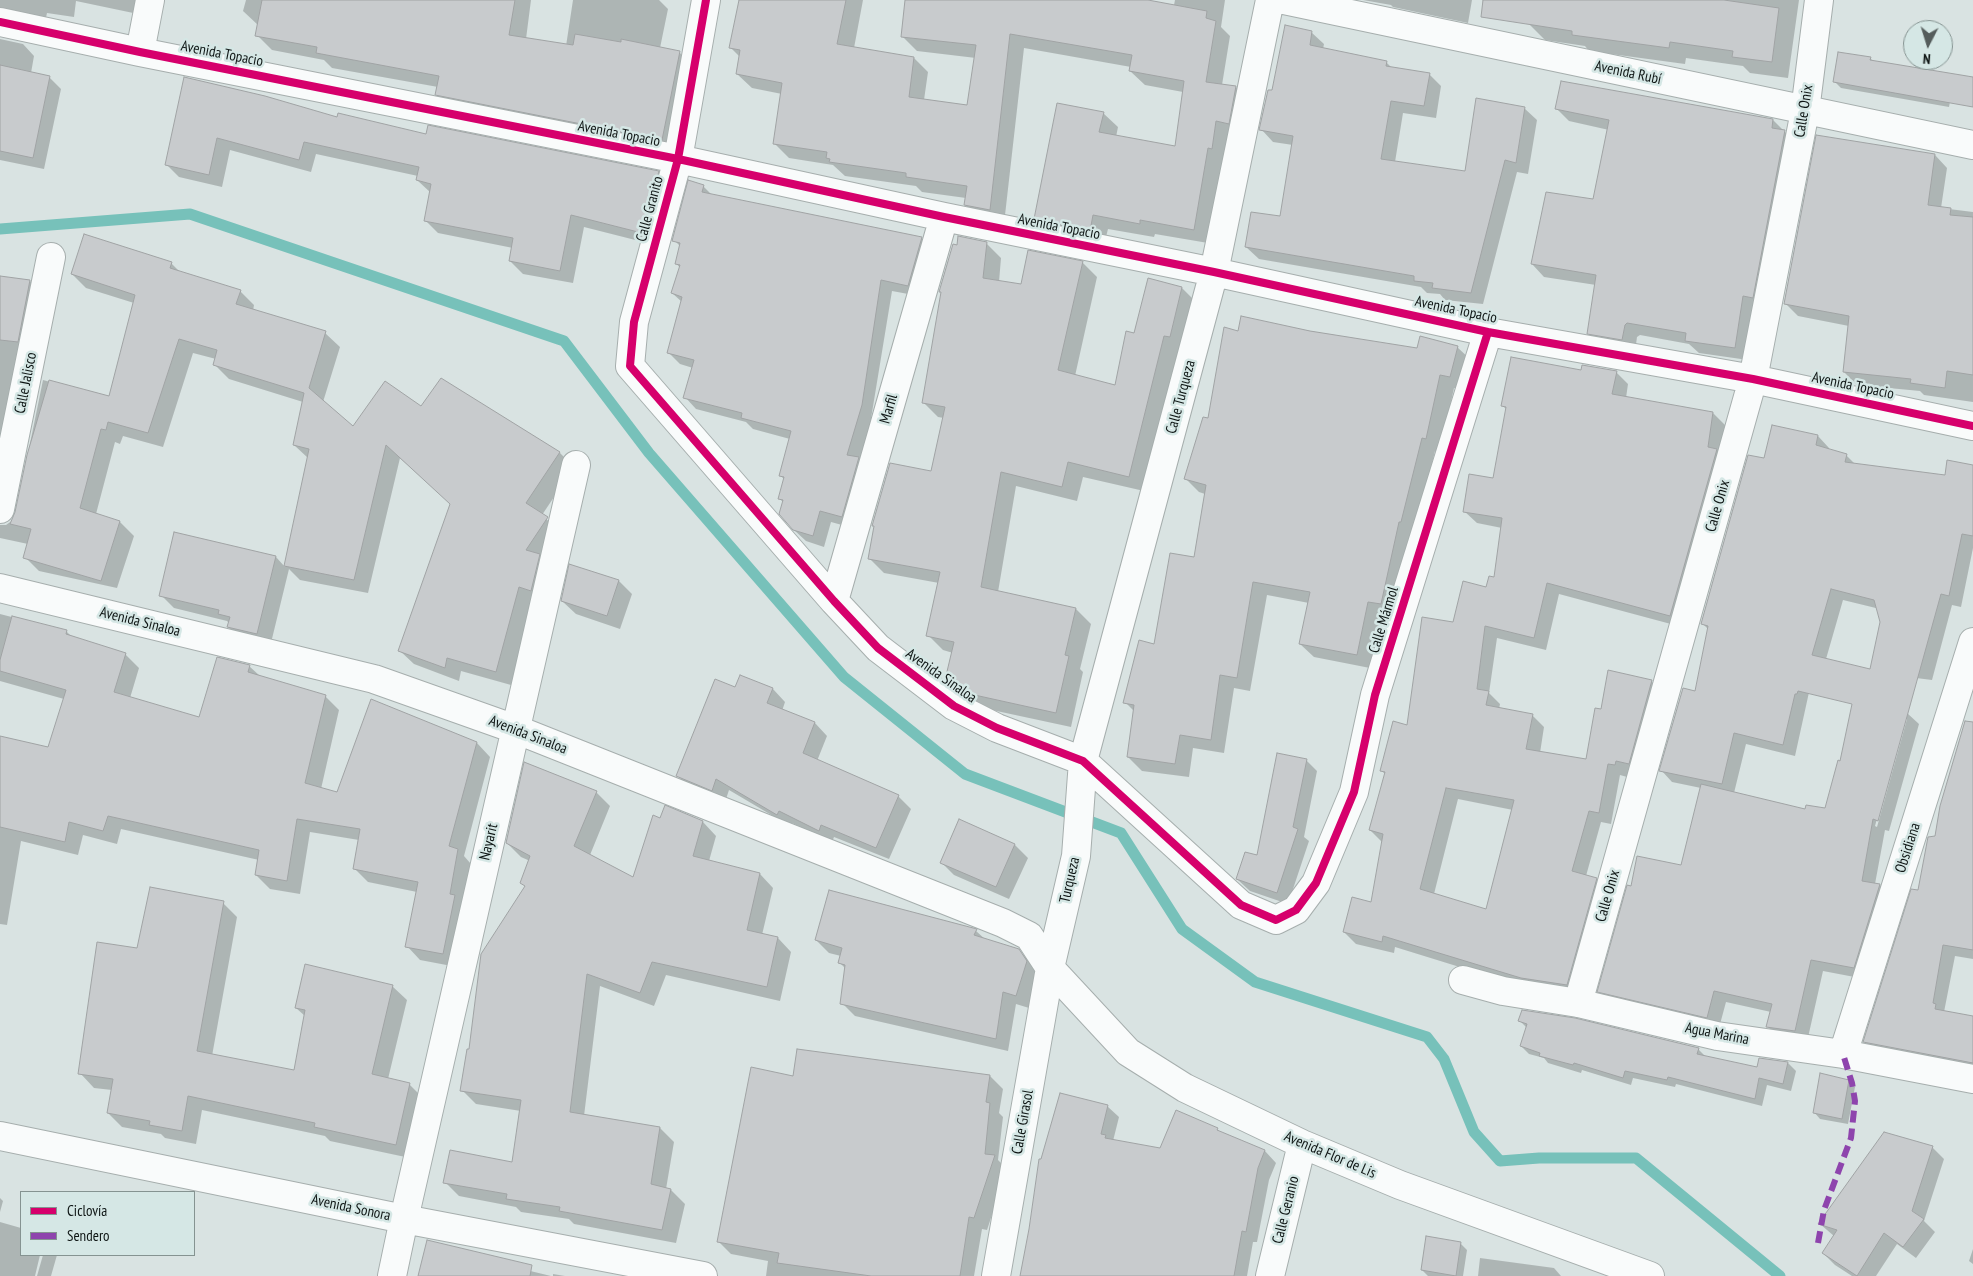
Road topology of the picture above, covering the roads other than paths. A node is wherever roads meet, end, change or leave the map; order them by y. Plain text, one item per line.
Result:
1 (150, 0) edge
2 (706, 0) edge
3 (1270, 0) edge
4 (1284, 0) edge
5 (1819, 0) edge
6 (0, 22) edge
7 (140, 52) junction
8 (1805, 111) junction
9 (1973, 144) edge
10 (678, 159) junction
11 (944, 217) junction
12 (51, 257) dead end
13 (1214, 272) junction
14 (1488, 332) junction
15 (630, 366) joint
16 (1753, 379) junction
17 (1973, 426) edge
18 (576, 465) dead end
19 (0, 509) edge
20 (0, 588) edge
21 (834, 602) junction
22 (1973, 642) edge
23 (515, 729) junction
24 (1083, 761) junction
25 (1080, 791) joint
26 (1296, 910) joint
27 (1050, 968) junction
28 (1463, 980) dead end
29 (1578, 1003) junction
30 (1842, 1054) junction
31 (1973, 1079) edge
32 (0, 1136) edge
33 (1302, 1144) junction
34 (404, 1219) junction
35 (392, 1276) edge
36 (703, 1276) edge
37 (996, 1276) edge
38 (1270, 1276) edge
39 (1650, 1276) edge

1 - 7 street
2 - 10 street, Calle Granito
3 - 13 street, Calle Turqueza
4 - 8 street, Avenida Rubí
5 - 8 street, Calle Onix
6 - 7 street, Avenida Topacio
7 - 10 street, Avenida Topacio
8 - 9 street, Avenida Rubí
8 - 16 street, Calle Onix
10 - 11 street, Avenida Topacio
10 - 15 street, Calle Granito
11 - 13 street, Avenida Topacio
11 - 21 street, Marfil
12 - 19 street, Calle Jalisco
13 - 14 street, Avenida Topacio
13 - 24 street, Calle Turqueza
14 - 16 street, Avenida Topacio
14 - 26 street, Calle Mármol
15 - 21 street, Avenida Sinaloa
16 - 17 street, Avenida Topacio
16 - 29 street, Calle Onix
18 - 23 street, Nayarit
20 - 23 street, Avenida Sinaloa
21 - 24 street, Avenida Sinaloa
22 - 30 street, Obsidiana
23 - 27 street, Avenida Sinaloa
23 - 34 street, Nayarit
24 - 25 street, Calle Turqueza
24 - 26 street, Avenida Sinaloa
25 - 27 street, Turqueza
27 - 33 street, Avenida Flor de Lis
27 - 37 street, Calle Girasol
28 - 29 street, Agua Marina
29 - 30 street, Agua Marina
30 - 31 street, Agua Marina
32 - 34 street, Avenida Sonora
33 - 38 street, Calle Geranio
33 - 39 street, Avenida Flor de Lis
34 - 35 street, Nayarit
34 - 36 street, Avenida Sonora

